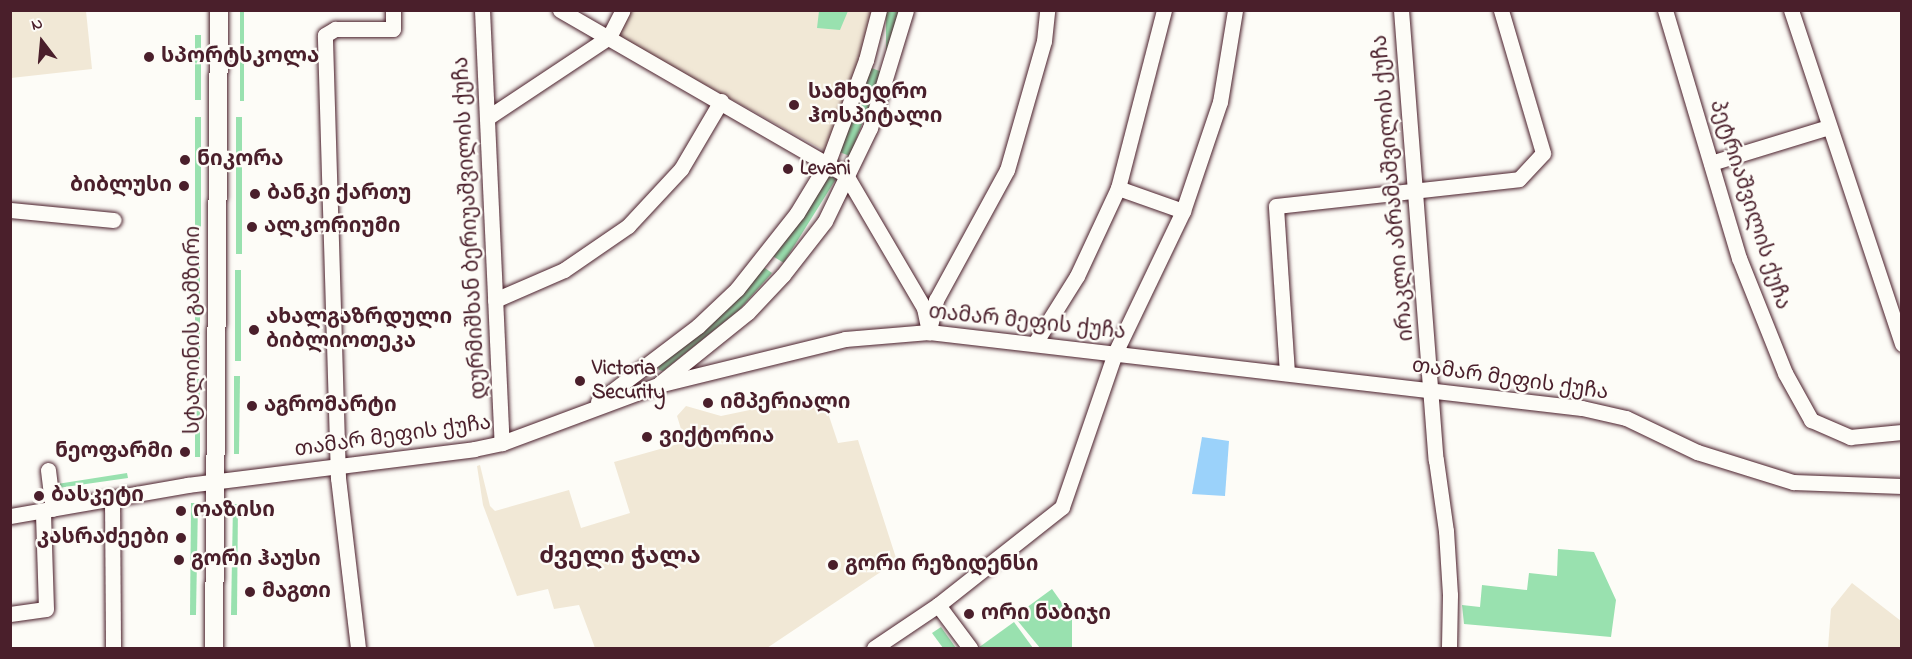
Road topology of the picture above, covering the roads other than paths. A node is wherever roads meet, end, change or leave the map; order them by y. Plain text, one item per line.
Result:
1 (219, 10) edge
2 (393, 10) edge
3 (482, 10) edge
4 (560, 10) edge
5 (623, 10) edge
6 (879, 10) edge
7 (906, 10) edge
8 (1047, 10) edge
9 (1164, 10) edge
10 (1235, 10) edge
11 (1401, 10) edge
12 (1501, 10) edge
13 (1665, 10) edge
14 (1791, 10) edge
15 (609, 37) junction
16 (866, 60) junction
17 (890, 68) junction
18 (721, 101) junction
19 (487, 118) junction
20 (1829, 127) junction
21 (828, 162) junction
22 (1711, 163) junction
23 (846, 175) junction
24 (1118, 188) junction
25 (1417, 190) junction
26 (10, 210) edge
27 (1183, 211) junction
28 (114, 220) dead end
29 (764, 259) junction
30 (783, 275) junction
31 (495, 300) junction
32 (929, 332) junction
33 (718, 339) junction
34 (1035, 343) junction
35 (1902, 344) edge
36 (1115, 353) junction
37 (649, 365) junction
38 (731, 367) junction
39 (1287, 373) junction
40 (658, 385) junction
41 (1431, 390) junction
42 (581, 414) junction
43 (1902, 432) edge
44 (502, 443) junction
45 (339, 466) junction
46 (48, 470) dead end
47 (217, 482) junction
48 (1902, 486) edge
49 (112, 498) junction
50 (48, 510) junction
51 (10, 516) edge
52 (938, 605) junction
53 (10, 614) edge
54 (113, 648) edge
55 (214, 648) edge
56 (358, 648) edge
57 (874, 648) edge
58 (970, 648) edge
59 (1449, 648) edge

1 - 47 main road, სტალინის გამზირი
2 - 45 street
3 - 19 street, დურმიშხან ბერიუაშვილის ქუჩა
4 - 15 street
5 - 15 street
6 - 16 street
7 - 17 street
8 - 32 street
9 - 24 street
10 - 27 street
11 - 25 street, ირაკლი აბრამაშვილის ქუჩა
12 - 25 street
13 - 22 street, პეტრიაშვილის ქუჩა
14 - 20 street
15 - 18 street
15 - 19 street
16 - 17 street
16 - 21 street
17 - 23 street
18 - 21 street
18 - 31 street
19 - 31 street, დურმიშხან ბერიუაშვილის ქუჩა
20 - 22 street
20 - 35 street
21 - 23 street
21 - 29 street
22 - 43 street, პეტრიაშვილის ქუჩა
23 - 30 street
23 - 32 street
24 - 27 street
24 - 34 street
25 - 39 street
25 - 41 street, ირაკლი აბრამაშვილის ქუჩა
26 - 28 street
27 - 36 street
29 - 30 street
29 - 37 street
30 - 33 street
31 - 44 street, დურმიშხან ბერიუაშვილის ქუჩა
32 - 34 street, თამარ მეფის ქუჩა
32 - 38 street, თამარ მეფის ქუჩა
33 - 38 street
33 - 40 street
34 - 36 street, თამარ მეფის ქუჩა
36 - 39 street, თამარ მეფის ქუჩა
36 - 52 street
37 - 40 street
37 - 42 street
38 - 40 street, თამარ მეფის ქუჩა
39 - 41 street, თამარ მეფის ქუჩა
40 - 42 street, თამარ მეფის ქუჩა
41 - 48 street, თამარ მეფის ქუჩა
41 - 59 street, ირაკლი აბრამაშვილის ქუჩა
42 - 44 street, თამარ მეფის ქუჩა
44 - 45 street, თამარ მეფის ქუჩა
45 - 47 street, თამარ მეფის ქუჩა
45 - 56 street
46 - 50 street
47 - 49 street, თამარ მეფის ქუჩა
47 - 55 main road, სტალინის გამზირი
49 - 50 street, თამარ მეფის ქუჩა
49 - 54 street
50 - 51 street, თამარ მეფის ქუჩა
50 - 53 street
52 - 57 street
52 - 58 street

